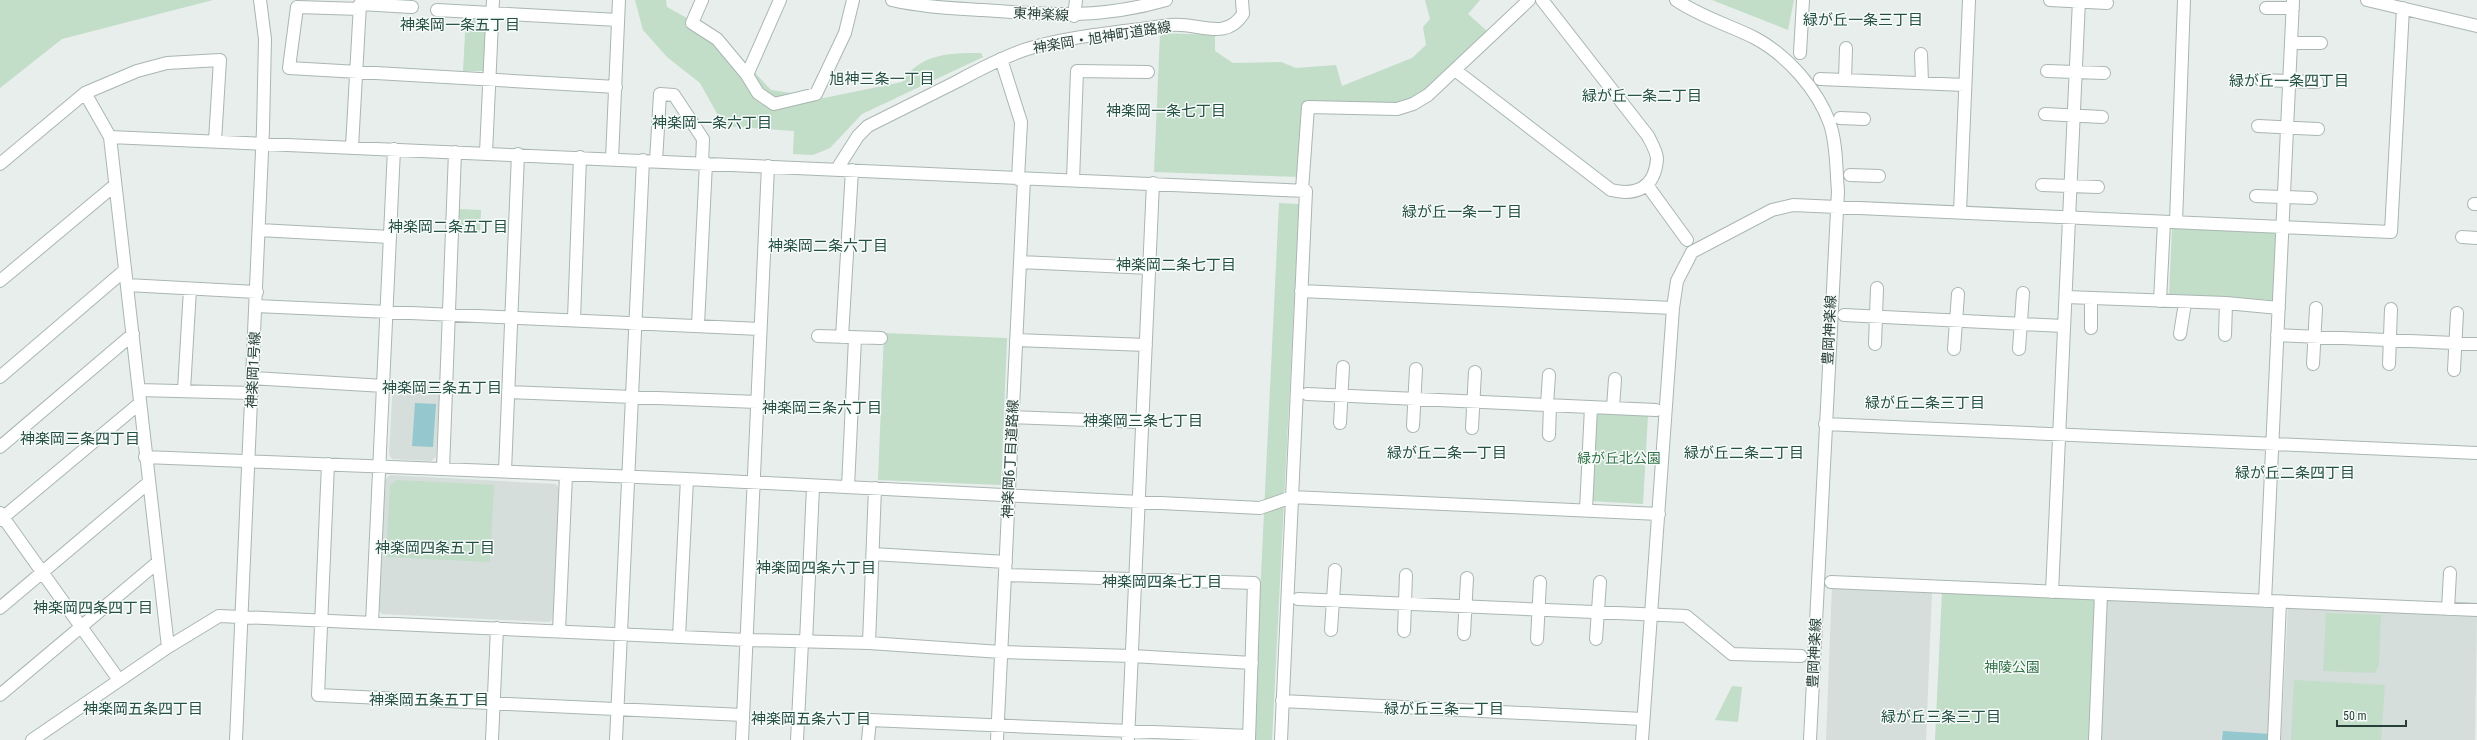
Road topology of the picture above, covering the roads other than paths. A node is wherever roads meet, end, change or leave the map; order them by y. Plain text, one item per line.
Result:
1 (260, 0) edge
2 (493, 0) edge
3 (619, 0) edge
4 (702, 0) edge
5 (780, 0) edge
6 (853, 0) edge
7 (892, 0) edge
8 (1076, 0) edge
9 (1166, 0) edge
10 (1242, 0) edge
11 (1529, 0) edge
12 (1542, 0) edge
13 (1676, 0) edge
14 (1803, 0) edge
15 (1969, 0) edge
16 (2050, 0) edge
17 (2184, 0) edge
18 (2367, 0) edge
19 (2079, 1) edge
20 (2107, 3) dead end
21 (947, 4) edge
22 (2293, 4) edge
23 (412, 7) dead end
24 (2266, 8) dead end
25 (2403, 8) junction
26 (360, 9) junction
27 (437, 10) dead end
28 (493, 12) junction
29 (1074, 16) junction
30 (618, 20) junction
31 (2477, 26) edge
32 (2291, 43) junction
33 (2321, 43) dead end
34 (1846, 48) dead end
35 (1800, 53) dead end
36 (1921, 54) dead end
37 (1001, 59) junction
38 (1455, 70) junction
39 (2047, 71) dead end
40 (356, 72) junction
41 (1148, 72) dead end
42 (2076, 72) junction
43 (2104, 73) dead end
44 (747, 75) junction
45 (490, 78) junction
46 (1820, 78) dead end
47 (1845, 80) junction
48 (2261, 80) dead end
49 (2289, 81) junction
50 (2317, 82) dead end
51 (1922, 83) junction
52 (1965, 85) junction
53 (616, 86) junction
54 (85, 93) junction
55 (2045, 114) dead end
56 (2074, 116) junction
57 (2102, 117) dead end
58 (1840, 118) dead end
59 (1864, 119) dead end
60 (2258, 126) dead end
61 (2287, 127) junction
62 (2318, 129) dead end
63 (110, 137) junction
64 (215, 141) junction
65 (262, 143) junction
66 (352, 147) junction
67 (394, 149) junction
68 (456, 152) junction
69 (486, 153) junction
70 (518, 154) junction
71 (580, 157) junction
72 (612, 159) junction
73 (643, 160) junction
74 (656, 161) junction
75 (704, 163) junction
76 (0, 164) edge
77 (768, 166) junction
78 (837, 169) junction
79 (852, 170) junction
80 (1850, 175) dead end
81 (1879, 176) dead end
82 (1021, 179) junction
83 (1073, 180) junction
84 (1153, 183) junction
85 (115, 185) junction
86 (1648, 185) junction
87 (2042, 185) dead end
88 (2071, 186) junction
89 (2098, 187) dead end
90 (1302, 190) junction
91 (2256, 196) dead end
92 (2284, 197) junction
93 (2311, 198) dead end
94 (1837, 207) junction
95 (1960, 212) junction
96 (2070, 217) junction
97 (2170, 222) junction
98 (2282, 227) junction
99 (259, 230) junction
100 (390, 237) junction
101 (2462, 237) dead end
102 (2477, 238) edge
103 (1687, 240) dead end
104 (1020, 262) junction
105 (1150, 268) junction
106 (125, 270) junction
107 (0, 281) edge
108 (127, 285) junction
109 (1877, 288) dead end
110 (190, 289) junction
111 (1301, 291) junction
112 (257, 292) junction
113 (2023, 293) dead end
114 (1958, 294) dead end
115 (2066, 297) junction
116 (2090, 298) junction
117 (2160, 301) junction
118 (2185, 303) junction
119 (2226, 303) junction
120 (256, 306) junction
121 (1673, 308) junction
122 (2279, 308) junction
123 (2316, 308) dead end
124 (2391, 309) dead end
125 (387, 312) junction
126 (2457, 314) dead end
127 (449, 315) junction
128 (1844, 315) dead end
129 (1876, 317) junction
130 (511, 318) junction
131 (574, 319) junction
132 (1956, 320) junction
133 (636, 323) junction
134 (2021, 324) junction
135 (698, 325) junction
136 (2064, 326) junction
137 (2091, 328) dead end
138 (760, 329) junction
139 (133, 334) junction
140 (2180, 334) dead end
141 (2225, 335) dead end
142 (2277, 335) junction
143 (818, 336) dead end
144 (848, 337) junction
145 (2315, 337) junction
146 (881, 338) dead end
147 (1016, 340) junction
148 (2390, 340) junction
149 (2456, 343) junction
150 (1875, 344) dead end
151 (2477, 344) edge
152 (1146, 345) junction
153 (1954, 349) dead end
154 (2019, 349) dead end
155 (2313, 364) dead end
156 (2389, 364) dead end
157 (1343, 366) dead end
158 (1416, 369) dead end
159 (2454, 370) dead end
160 (1475, 372) dead end
161 (1549, 375) dead end
162 (0, 377) edge
163 (252, 378) junction
164 (1615, 379) dead end
165 (384, 386) junction
166 (139, 390) junction
167 (184, 390) junction
168 (508, 392) junction
169 (252, 393) junction
170 (1307, 394) dead end
171 (1341, 396) junction
172 (633, 397) junction
173 (1414, 399) junction
174 (757, 402) junction
175 (1474, 402) junction
176 (140, 403) junction
177 (1548, 405) junction
178 (1591, 407) junction
179 (1614, 408) junction
180 (1656, 410) dead end
181 (1012, 417) junction
182 (1142, 422) junction
183 (1340, 423) dead end
184 (1825, 424) junction
185 (1413, 426) dead end
186 (1472, 428) dead end
187 (2060, 434) junction
188 (1549, 435) dead end
189 (2272, 444) junction
190 (0, 447) edge
191 (2477, 453) edge
192 (145, 457) junction
193 (249, 461) junction
194 (328, 464) junction
195 (380, 466) junction
196 (443, 469) junction
197 (505, 471) junction
198 (566, 475) junction
199 (629, 477) junction
200 (687, 479) junction
201 (148, 483) junction
202 (754, 483) junction
203 (813, 487) junction
204 (848, 487) junction
205 (875, 488) junction
206 (1009, 495) junction
207 (1292, 497) junction
208 (1138, 500) junction
209 (1586, 510) junction
210 (1659, 514) junction
211 (1, 517) edge
212 (873, 554) junction
213 (158, 562) junction
214 (1006, 562) junction
215 (1334, 570) dead end
216 (42, 572) junction
217 (2450, 573) dead end
218 (1005, 575) junction
219 (1406, 575) dead end
220 (1135, 578) junction
221 (1467, 578) dead end
222 (1540, 582) dead end
223 (1600, 582) dead end
224 (1831, 582) dead end
225 (2052, 592) junction
226 (2101, 594) junction
227 (1298, 599) dead end
228 (1333, 601) junction
229 (2265, 601) junction
230 (2280, 602) junction
231 (1405, 604) junction
232 (1465, 606) junction
233 (0, 608) edge
234 (2448, 609) junction
235 (1538, 610) junction
236 (2477, 610) edge
237 (1598, 612) junction
238 (1652, 615) junction
239 (242, 617) junction
240 (322, 621) junction
241 (372, 623) junction
242 (81, 626) junction
243 (497, 628) junction
244 (1331, 630) dead end
245 (1404, 630) dead end
246 (559, 631) junction
247 (622, 634) junction
248 (1464, 634) dead end
249 (679, 637) junction
250 (1537, 639) dead end
251 (1596, 639) dead end
252 (747, 640) junction
253 (804, 642) junction
254 (869, 644) junction
255 (168, 647) junction
256 (1001, 652) junction
257 (1132, 656) junction
258 (1801, 656) dead end
259 (1252, 663) junction
260 (119, 680) junction
261 (0, 695) edge
262 (1282, 701) junction
263 (494, 704) junction
264 (617, 710) junction
265 (744, 715) junction
266 (1643, 719) junction
267 (998, 726) junction
268 (1128, 735) edge
269 (1249, 738) edge
270 (32, 740) edge
271 (236, 740) edge
272 (492, 740) edge
273 (616, 740) edge
274 (742, 740) edge
275 (797, 740) edge
276 (868, 740) edge
277 (997, 740) edge
278 (1281, 740) edge
279 (1642, 740) edge
280 (1810, 740) edge
281 (2095, 740) edge
282 (2274, 740) edge

1 - 65 street, 神楽岡1号線
2 - 28 street
3 - 30 street
4 - 44 street
5 - 44 street
6 - 44 street
7 - 21 street, 東神楽線
8 - 29 street
9 - 29 street, 東神楽線
10 - 37 street, 神楽岡・旭神町道路線
11 - 38 street
12 - 86 street
13 - 94 street, 豊岡神楽線
14 - 35 street
15 - 52 street
16 - 19 street
17 - 97 street
18 - 25 street
19 - 20 street
19 - 42 street
21 - 29 street, 東神楽線
22 - 24 street
22 - 32 street
23 - 26 street
25 - 31 street
25 - 98 street
26 - 40 street
26 - 40 street
27 - 28 street
28 - 30 street
28 - 45 street
30 - 53 street
32 - 33 street
32 - 49 street
34 - 47 street
36 - 51 street
37 - 78 street, 神楽岡・旭神町道路線
37 - 82 street, 神楽岡6丁目道路線
38 - 86 street
38 - 90 street
39 - 42 street
40 - 45 street
40 - 66 street
41 - 83 street
42 - 43 street
42 - 56 street
45 - 53 street
45 - 69 street
46 - 47 street
47 - 51 street
48 - 49 street
49 - 50 street
49 - 61 street
51 - 52 street
52 - 95 street
53 - 72 street
54 - 63 street
54 - 64 street
54 - 76 street
55 - 56 street
56 - 57 street
56 - 88 street
58 - 59 street
60 - 61 street
61 - 62 street
61 - 92 street
63 - 64 street
63 - 85 street
64 - 65 street
65 - 66 street
65 - 99 street, 神楽岡1号線
66 - 67 street
67 - 68 street
67 - 100 street
68 - 69 street
68 - 127 street
69 - 70 street
70 - 71 street
70 - 130 street
71 - 72 street
71 - 131 street
72 - 73 street
73 - 74 street
73 - 133 street
74 - 75 street
74 - 75 street
75 - 77 street
75 - 135 street
77 - 78 street
77 - 138 street
78 - 79 street
79 - 82 street
79 - 144 street
80 - 81 street
82 - 83 street
82 - 104 street, 神楽岡6丁目道路線
83 - 84 street
84 - 90 street
84 - 105 street
85 - 106 street
85 - 107 street
86 - 103 street
87 - 88 street
88 - 89 street
88 - 96 street
90 - 111 street
91 - 92 street
92 - 93 street
92 - 98 street
94 - 95 street
94 - 121 street
94 - 184 street, 豊岡神楽線
95 - 96 street
96 - 97 street
96 - 115 street
97 - 98 street
97 - 117 street
98 - 122 street
99 - 100 street
99 - 112 street, 神楽岡1号線
100 - 125 street
101 - 102 street
104 - 105 street
104 - 147 street, 神楽岡6丁目道路線
105 - 152 street
106 - 108 street
106 - 162 street
108 - 110 street
108 - 139 street
109 - 129 street
110 - 112 street
110 - 167 street
111 - 121 street
111 - 207 street
112 - 120 street, 神楽岡1号線
113 - 134 street
114 - 132 street
115 - 116 street
115 - 136 street
116 - 117 street
116 - 137 street
117 - 118 street
118 - 119 street
118 - 140 street
119 - 122 street
119 - 141 street
120 - 125 street
120 - 163 street, 神楽岡1号線
121 - 210 street
122 - 142 street
123 - 145 street
124 - 148 street
125 - 127 street
125 - 165 street
126 - 149 street
127 - 130 street
127 - 196 street
128 - 129 street
129 - 132 street
129 - 150 street
130 - 131 street
130 - 168 street
131 - 133 street
132 - 134 street
132 - 153 street
133 - 135 street
133 - 172 street
134 - 136 street
134 - 154 street
135 - 138 street
136 - 187 street
138 - 174 street
139 - 166 street
139 - 190 street
142 - 145 street
142 - 189 street
143 - 144 street
144 - 146 street
144 - 204 street
145 - 148 street
145 - 155 street
147 - 152 street
147 - 181 street, 神楽岡6丁目道路線
148 - 149 street
148 - 156 street
149 - 151 street
149 - 159 street
152 - 182 street
157 - 171 street
158 - 173 street
160 - 175 street
161 - 177 street
163 - 165 street
163 - 169 street, 神楽岡1号線
164 - 179 street
165 - 195 street
166 - 167 street
166 - 176 street
167 - 169 street
168 - 172 street
168 - 197 street
169 - 193 street, 神楽岡1号線
170 - 171 street
171 - 173 street
171 - 183 street
172 - 174 street
172 - 199 street
173 - 175 street
173 - 185 street
174 - 202 street
175 - 177 street
175 - 186 street
176 - 192 street
176 - 211 street
177 - 178 street
177 - 188 street
178 - 179 street
178 - 209 street
179 - 180 street
181 - 182 street
181 - 206 street, 神楽岡6丁目道路線
182 - 208 street
184 - 187 street
184 - 280 street, 豊岡神楽線
187 - 189 street
187 - 225 street
189 - 191 street
189 - 229 street
192 - 193 street
192 - 201 street
193 - 194 street
193 - 239 street, 神楽岡1号線
194 - 195 street
194 - 240 street
195 - 196 street
195 - 241 street
196 - 197 street
197 - 198 street
198 - 199 street
198 - 246 street
199 - 200 street
199 - 247 street
200 - 202 street
200 - 249 street
201 - 213 street
201 - 216 street
202 - 203 street
202 - 252 street
203 - 204 street
203 - 253 street
204 - 205 street
205 - 206 street
205 - 212 street
206 - 208 street
206 - 214 street, 神楽岡6丁目道路線
207 - 208 street
207 - 209 street
207 - 262 street
208 - 220 street
209 - 210 street
210 - 238 street
211 - 216 street
212 - 214 street
212 - 254 street
213 - 242 street
213 - 255 street
214 - 218 street, 神楽岡6丁目道路線
215 - 228 street
216 - 233 street
216 - 242 street
217 - 234 street
218 - 220 street
218 - 256 street, 神楽岡6丁目道路線
219 - 231 street
220 - 257 street
220 - 259 street
221 - 232 street
222 - 235 street
223 - 237 street
224 - 225 street
225 - 226 street
226 - 229 street
226 - 281 street
227 - 228 street
228 - 231 street
228 - 244 street
229 - 230 street
230 - 234 street
230 - 282 street
231 - 232 street
231 - 245 street
232 - 235 street
232 - 248 street
234 - 236 street
235 - 237 street
235 - 250 street
237 - 238 street
237 - 251 street
238 - 258 street
238 - 266 street
239 - 240 street
239 - 255 street
239 - 271 street, 神楽岡1号線
240 - 241 street
240 - 263 street
241 - 243 street
242 - 260 street
242 - 261 street
243 - 246 street
243 - 263 street
246 - 247 street
247 - 249 street
247 - 264 street
249 - 252 street
252 - 253 street
252 - 265 street
253 - 254 street
253 - 275 street
254 - 256 street
255 - 260 street
256 - 257 street
256 - 267 street, 神楽岡6丁目道路線
257 - 259 street
257 - 268 street
259 - 269 street
260 - 270 street
262 - 266 street
262 - 278 street
263 - 264 street
263 - 272 street
264 - 265 street
264 - 273 street
265 - 274 street
266 - 279 street
267 - 268 street
267 - 276 street
267 - 277 street, 神楽岡6丁目道路線
268 - 269 street

